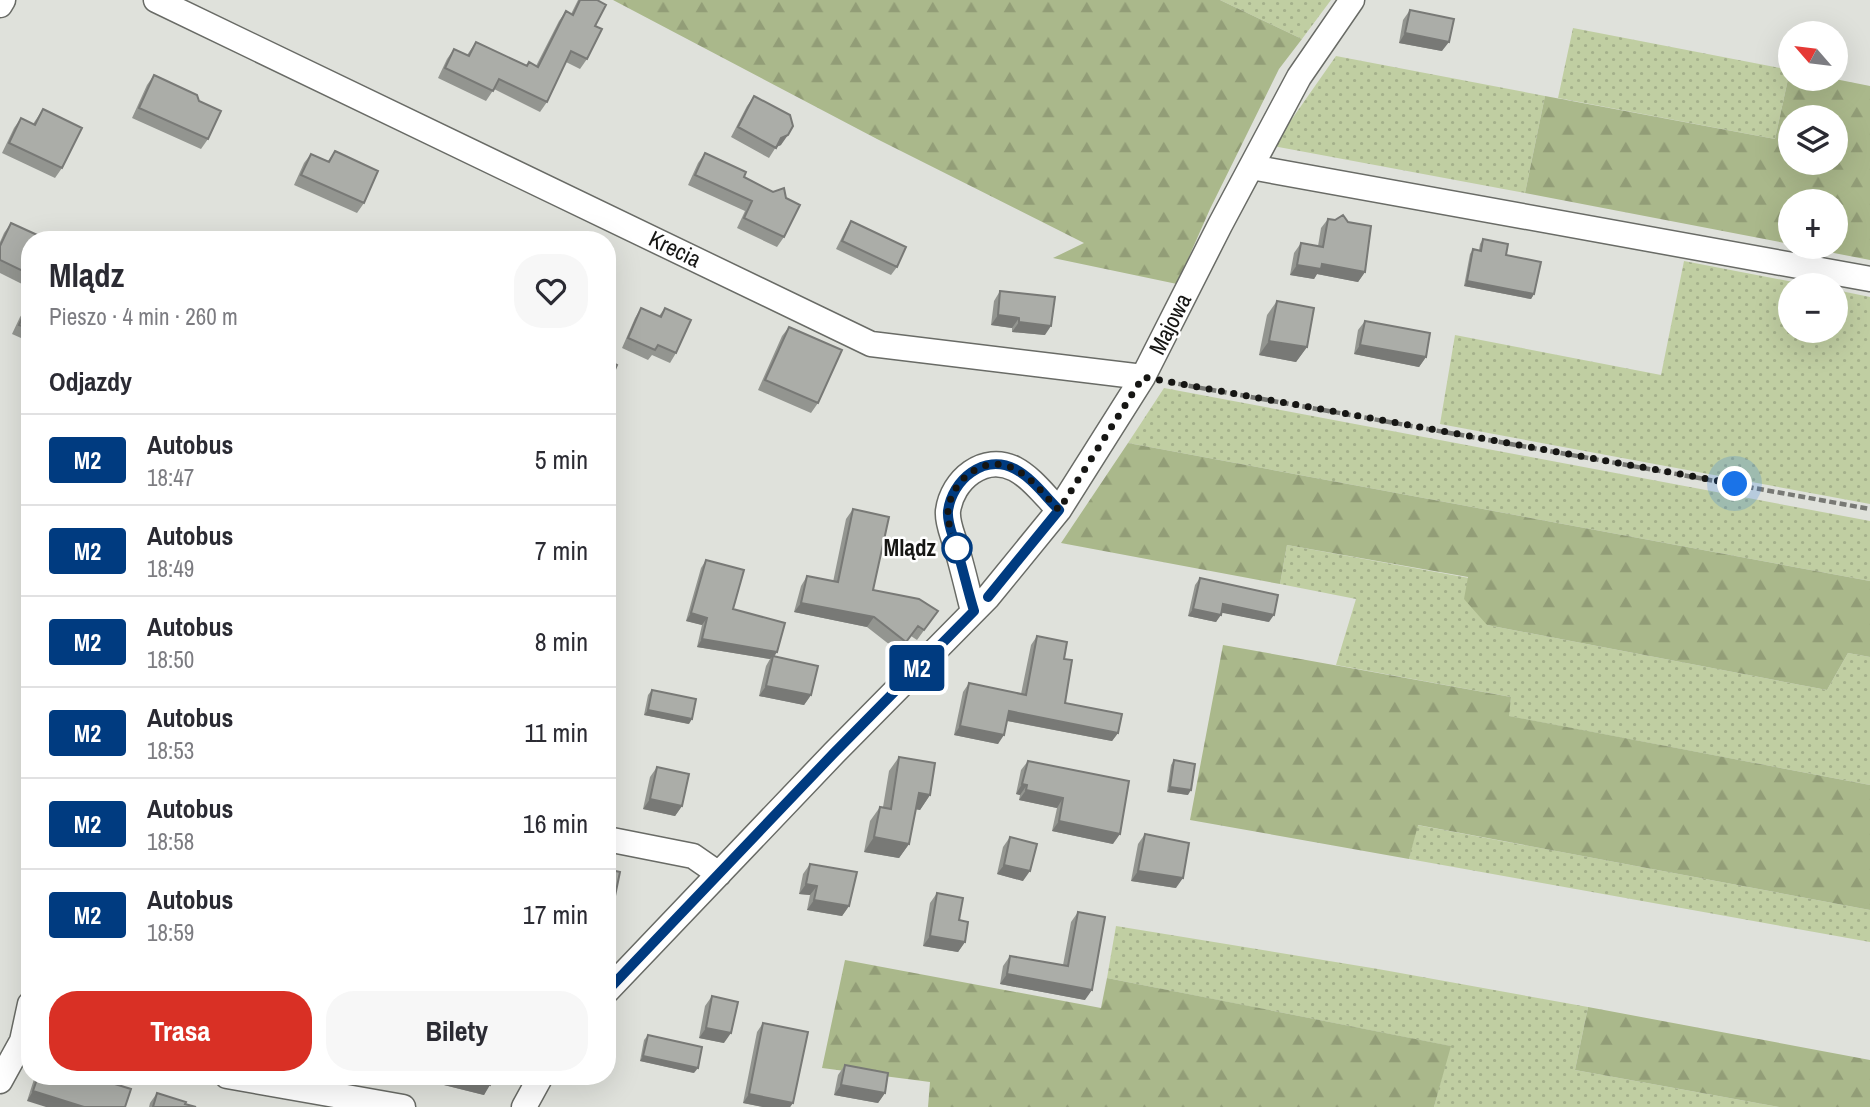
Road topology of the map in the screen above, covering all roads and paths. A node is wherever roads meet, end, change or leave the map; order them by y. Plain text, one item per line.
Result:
1 (3, 0) edge
2 (156, 0) edge
3 (1352, 0) edge
4 (0, 5) edge
5 (1251, 167) junction
6 (1870, 279) edge
7 (1143, 377) junction
8 (1870, 509) edge
9 (1059, 510) junction
10 (974, 611) junction
11 (616, 841) edge
12 (719, 874) junction
13 (616, 982) edge
14 (21, 1049) edge
15 (0, 1081) edge
16 (278, 1085) edge
17 (536, 1085) edge
18 (403, 1107) edge
19 (524, 1107) edge

1 - 4 street
2 - 7 street, Krecia
3 - 5 street, Majowa
5 - 6 street
5 - 7 street, Majowa
7 - 8 path
7 - 9 street, Majowa
9 - 10 street, Majowa
9 - 10 street
10 - 12 street, Majowa
11 - 12 street
12 - 13 street, Majowa
14 - 15 street
16 - 18 street
17 - 19 street

